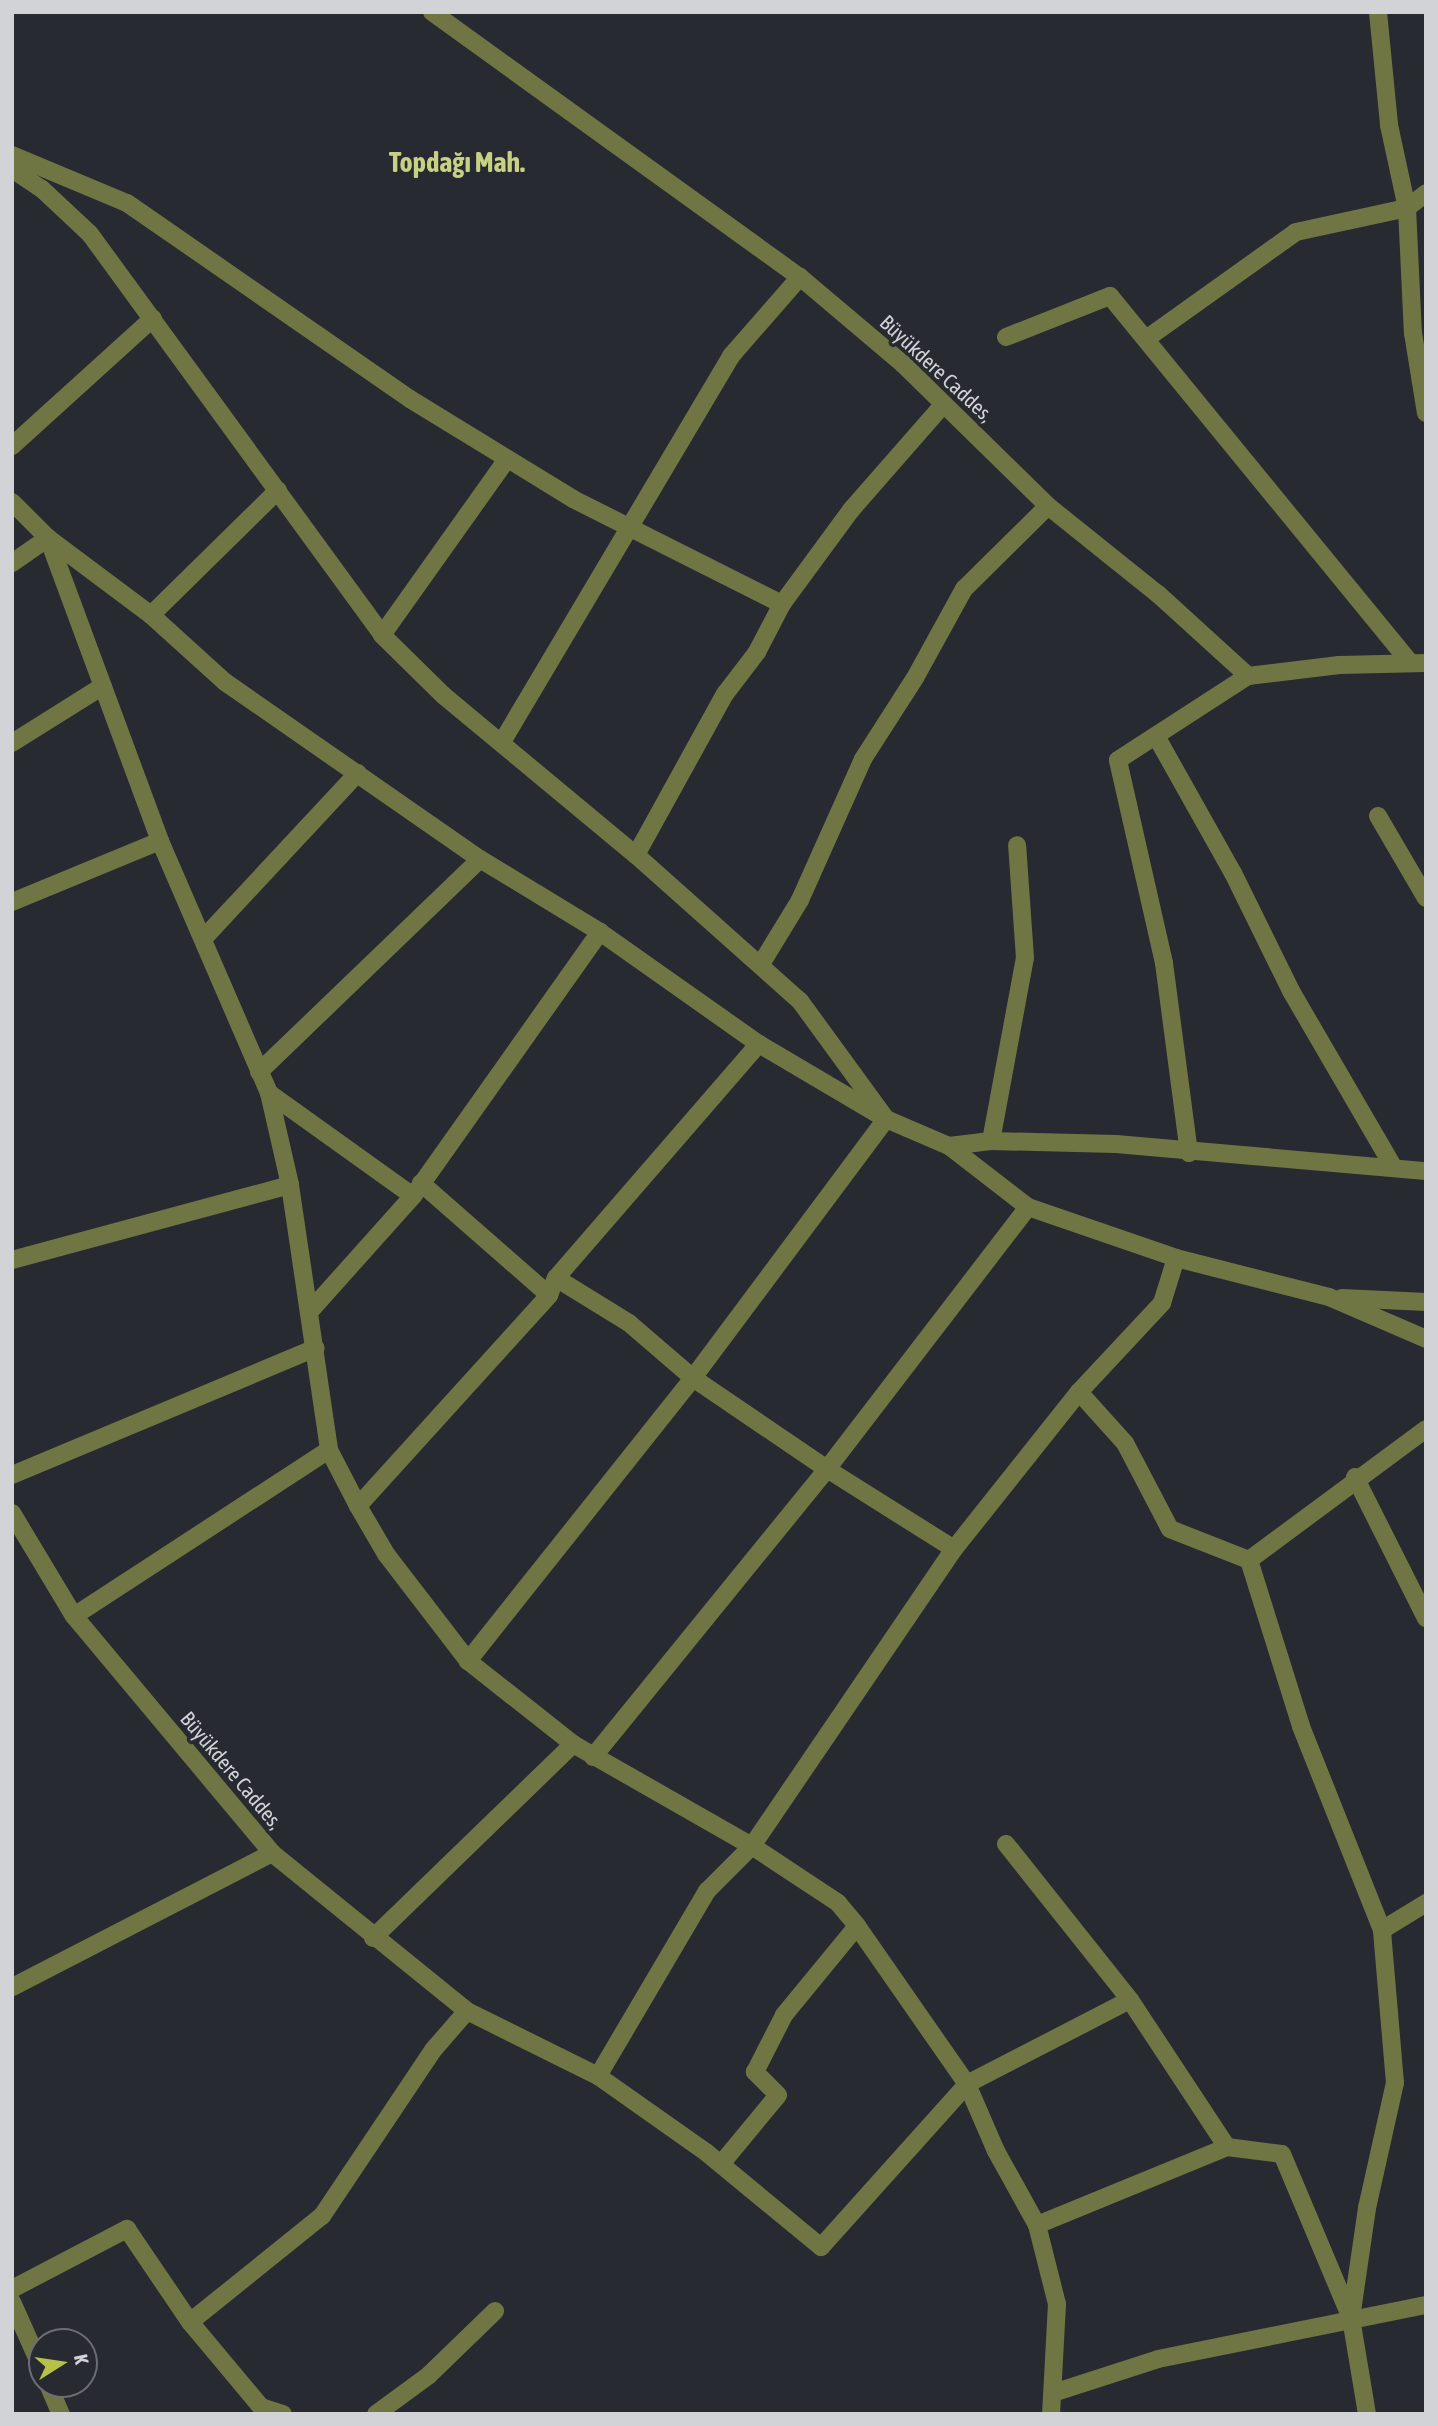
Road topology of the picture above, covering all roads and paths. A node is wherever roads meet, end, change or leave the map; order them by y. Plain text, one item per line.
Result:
1 (432, 12) edge
2 (1378, 12) edge
3 (12, 155) edge
4 (12, 169) edge
5 (1426, 193) edge
6 (1407, 208) junction
7 (1418, 253) edge
8 (800, 277) junction
9 (153, 318) junction
10 (1006, 337) dead end
11 (1146, 339) junction
12 (943, 405) junction
13 (1426, 413) edge
14 (12, 446) edge
15 (507, 458) junction
16 (278, 490) junction
17 (12, 502) edge
18 (1048, 506) junction
19 (628, 526) junction
20 (48, 538) junction
21 (12, 563) edge
22 (782, 604) junction
23 (151, 615) junction
24 (382, 635) junction
25 (1418, 662) edge
26 (1248, 676) junction
27 (103, 686) junction
28 (1156, 736) junction
29 (502, 742) junction
30 (12, 743) edge
31 (358, 772) junction
32 (1378, 816) dead end
33 (160, 841) junction
34 (1017, 845) dead end
35 (636, 855) junction
36 (480, 859) junction
37 (1426, 898) edge
38 (12, 902) edge
39 (600, 932) junction
40 (203, 939) junction
41 (761, 964) junction
42 (759, 1044) junction
43 (259, 1072) junction
44 (269, 1093) junction
45 (886, 1119) junction
46 (991, 1141) junction
47 (949, 1146) junction
48 (1189, 1153) junction
49 (1392, 1166) junction
50 (1426, 1171) edge
51 (290, 1185) junction
52 (417, 1190) junction
53 (1028, 1207) junction
54 (1176, 1258) junction
55 (12, 1260) edge
56 (552, 1286) junction
57 (1329, 1297) junction
58 (1426, 1303) edge
59 (311, 1310) junction
60 (1426, 1339) edge
61 (315, 1348) junction
62 (693, 1378) junction
63 (1079, 1392) junction
64 (1426, 1429) edge
65 (329, 1450) junction
66 (827, 1469) junction
67 (12, 1475) edge
68 (1355, 1477) junction
69 (358, 1506) junction
70 (12, 1513) edge
71 (954, 1549) junction
72 (1249, 1560) junction
73 (75, 1616) junction
74 (1426, 1618) edge
75 (468, 1661) junction
76 (573, 1744) junction
77 (593, 1757) junction
78 (1006, 1844) dead end
79 (752, 1846) junction
80 (272, 1853) junction
81 (1426, 1903) edge
82 (857, 1926) junction
83 (1382, 1930) junction
84 (373, 1938) junction
85 (12, 1987) edge
86 (1129, 2000) junction
87 (467, 2011) junction
88 (598, 2076) junction
89 (967, 2084) junction
90 (1227, 2147) junction
91 (720, 2164) junction
92 (1037, 2225) junction
93 (12, 2289) edge
94 (12, 2302) edge
95 (1426, 2305) edge
96 (495, 2311) dead end
97 (1351, 2318) junction
98 (190, 2322) junction
99 (28, 2338) edge
100 (1053, 2393) junction
101 (283, 2414) edge
102 (376, 2414) edge
103 (1051, 2414) edge
104 (1367, 2414) edge

1 - 8 street, Büyükdere Caddes,
2 - 6 street
3 - 15 street
4 - 9 street
5 - 6 street
6 - 7 street
6 - 11 street
7 - 13 street
8 - 12 street, Büyükdere Caddes,
8 - 19 street
9 - 14 street
9 - 16 street
10 - 11 street
11 - 25 street
12 - 18 street, Büyükdere Caddes,
12 - 22 street
15 - 19 street
15 - 24 street
16 - 23 street
16 - 24 street
17 - 20 street
18 - 26 street, Büyükdere Caddes,
18 - 41 street
19 - 22 street
19 - 29 street
20 - 21 street
20 - 23 street
20 - 27 street
22 - 35 street
23 - 31 street
24 - 29 street
25 - 26 street
26 - 28 street
27 - 30 street
27 - 33 street
28 - 48 street
28 - 49 street
29 - 35 street
31 - 36 street
31 - 40 street
32 - 37 street
33 - 38 street
33 - 40 street
34 - 46 street
35 - 41 street
36 - 39 street
36 - 43 street
39 - 42 street
39 - 52 street
40 - 43 street
41 - 45 street
42 - 45 street
42 - 56 street
43 - 44 street
44 - 51 street
44 - 52 street
45 - 47 street
45 - 62 street
46 - 47 street
46 - 48 street
47 - 53 street
48 - 49 street
49 - 50 street
51 - 55 street
51 - 59 street
52 - 56 street
52 - 59 street
53 - 54 street
53 - 66 street
54 - 57 street
54 - 63 street
56 - 62 street
56 - 69 street
57 - 58 street
57 - 60 street
59 - 61 street
61 - 65 street
61 - 67 street
62 - 66 street
62 - 75 street
63 - 71 street
63 - 72 street
64 - 68 street
65 - 69 street
65 - 73 street
66 - 71 street
66 - 77 street
68 - 72 street
68 - 74 street
69 - 75 street
70 - 73 street, Büyükdere Caddes,
71 - 79 street
72 - 83 street
73 - 80 street, Büyükdere Caddes,
75 - 76 street
76 - 77 street
76 - 84 street
77 - 79 street
78 - 86 street
79 - 82 street
79 - 88 street
80 - 84 street
80 - 85 street, Büyükdere Caddes,
81 - 83 street
82 - 89 street
82 - 91 street
83 - 97 street
84 - 87 street
86 - 89 street
86 - 90 street
87 - 88 street
87 - 98 street
88 - 91 street
89 - 91 street
89 - 92 street
90 - 92 street
90 - 97 street
92 - 100 street
93 - 98 street
94 - 99 street
95 - 97 street
96 - 102 street
97 - 100 street
97 - 104 street
98 - 101 street
100 - 103 street

